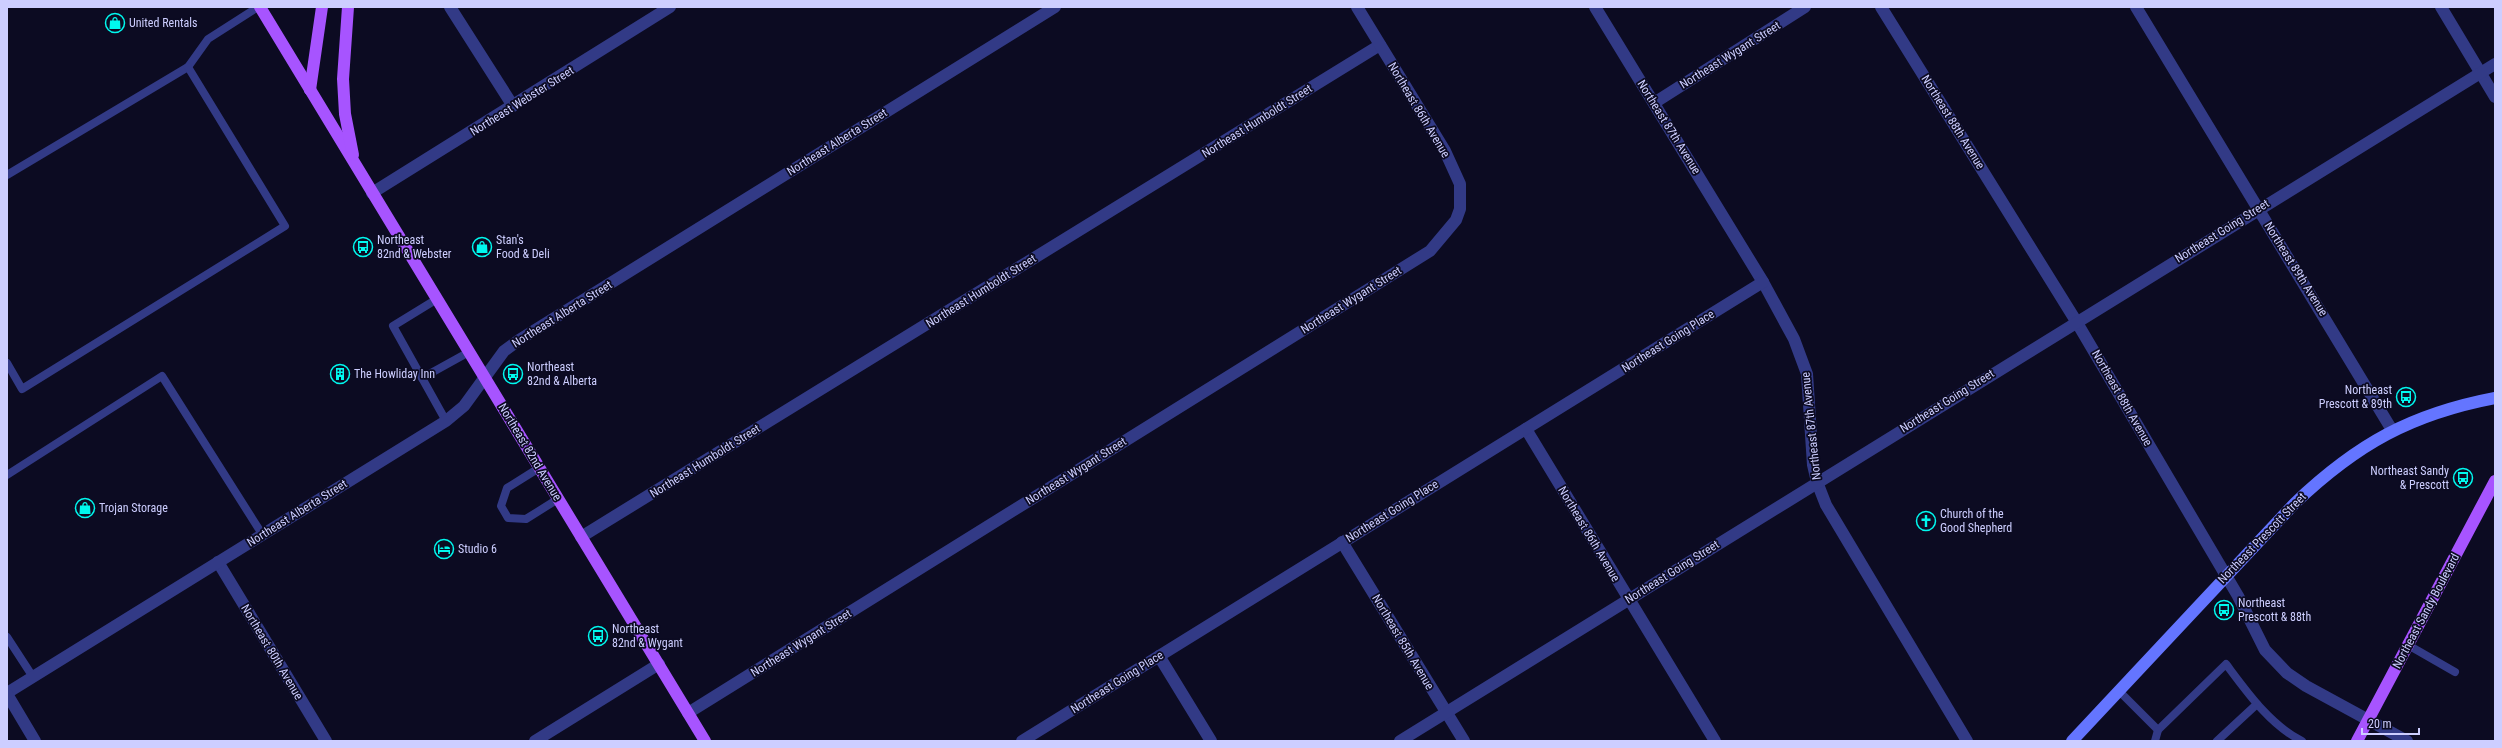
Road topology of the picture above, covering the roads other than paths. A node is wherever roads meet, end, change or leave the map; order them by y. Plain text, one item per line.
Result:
1 (259, 7) edge
2 (322, 7) edge
3 (348, 7) edge
4 (450, 7) edge
5 (670, 7) edge
6 (1055, 7) edge
7 (1357, 7) edge
8 (1595, 7) edge
9 (1805, 7) edge
10 (1881, 7) edge
11 (2136, 7) edge
12 (2441, 7) edge
13 (1380, 44) junction
14 (2495, 64) edge
15 (188, 67) junction
16 (2480, 73) junction
17 (310, 90) junction
18 (2495, 97) edge
19 (1654, 103) junction
20 (513, 106) junction
21 (354, 162) junction
22 (7, 176) edge
23 (372, 193) junction
24 (2258, 209) junction
25 (1456, 220) joint
26 (1764, 282) junction
27 (437, 299) junction
28 (2076, 321) junction
29 (469, 352) junction
30 (7, 363) edge
31 (484, 376) junction
32 (422, 378) junction
33 (2495, 398) edge
34 (446, 421) junction
35 (1526, 429) junction
36 (2392, 430) junction
37 (540, 468) junction
38 (7, 475) edge
39 (2495, 481) edge
40 (1817, 482) junction
41 (558, 499) junction
42 (262, 534) junction
43 (581, 537) junction
44 (1342, 542) junction
45 (218, 562) junction
46 (2226, 576) junction
47 (1628, 599) junction
48 (7, 637) edge
49 (2408, 645) junction
50 (1159, 656) junction
51 (659, 664) junction
52 (2456, 672) dead end
53 (33, 677) junction
54 (2119, 691) junction
55 (7, 694) edge
56 (2257, 704) junction
57 (688, 713) junction
58 (1446, 713) junction
59 (2368, 720) junction
60 (2158, 730) junction
61 (2291, 739) edge
62 (35, 741) edge
63 (326, 741) edge
64 (535, 741) edge
65 (705, 741) edge
66 (1022, 741) edge
67 (1211, 741) edge
68 (1400, 741) edge
69 (1464, 741) edge
70 (1715, 741) edge
71 (1968, 741) edge
72 (2072, 741) edge
73 (2155, 741) edge
74 (2217, 741) edge
75 (2302, 741) edge
76 (2357, 741) edge
77 (2407, 741) edge

1 - 15 lane
1 - 17 main road, Northeast 82nd Avenue
2 - 17 main road
3 - 21 main road, Northeast 82nd Avenue
4 - 20 street
5 - 20 street, Northeast Webster Street
6 - 31 street, Northeast Alberta Street
7 - 13 street, Northeast 86th Avenue
8 - 19 street, Northeast 87th Avenue
9 - 19 street, Northeast Wygant Street
10 - 28 street, Northeast 88th Avenue
11 - 24 street, Northeast 89th Avenue
12 - 16 street
13 - 25 street, Northeast 86th Avenue
13 - 43 street, Northeast Humboldt Street
14 - 16 street, Northeast Going Street
15 - 22 lane
15 - 30 lane
16 - 18 street
16 - 24 street, Northeast Going Street
17 - 21 main road, Northeast 82nd Avenue
19 - 26 street, Northeast 87th Avenue
20 - 23 street, Northeast Webster Street
21 - 23 main road, Northeast 82nd Avenue
23 - 27 main road, Northeast 82nd Avenue
24 - 28 street, Northeast Going Street
24 - 36 street, Northeast 89th Avenue
25 - 57 street, Northeast Wygant Street
26 - 35 street, Northeast Going Place
26 - 40 street, Northeast 87th Avenue
27 - 29 main road, Northeast 82nd Avenue
27 - 32 lane
28 - 40 street, Northeast Going Street
28 - 46 street, Northeast 88th Avenue
29 - 31 main road, Northeast 82nd Avenue
29 - 32 lane
31 - 34 street, Northeast Alberta Street
31 - 37 main road, Northeast 82nd Avenue
32 - 34 lane
33 - 36 street, Northeast Prescott Street
34 - 42 street, Northeast Alberta Street
35 - 44 street, Northeast Going Place
35 - 47 street, Northeast 86th Avenue
36 - 46 street, Northeast Prescott Street
37 - 41 main road, Northeast 82nd Avenue
37 - 41 lane
38 - 42 lane
39 - 49 main road, Northeast Sandy Boulevard
40 - 47 street, Northeast Going Street
40 - 71 street, Northeast 87th Avenue
41 - 43 main road, Northeast 82nd Avenue
42 - 45 street, Northeast Alberta Street
43 - 51 main road, Northeast 82nd Avenue
44 - 50 street, Northeast Going Place
44 - 58 street, Northeast 85th Avenue
45 - 53 street, Northeast Alberta Street
45 - 63 street, Northeast 80th Avenue
46 - 54 street, Northeast Prescott Street
46 - 59 street, Northeast 88th Avenue
47 - 58 street, Northeast Going Street
47 - 70 street, Northeast 86th Avenue
48 - 53 lane
49 - 52 lane
49 - 59 main road, Northeast Sandy Boulevard
50 - 66 street, Northeast Going Place
50 - 67 street
51 - 57 main road, Northeast 82nd Avenue
51 - 64 street
53 - 55 street, Northeast Alberta Street
54 - 60 lane
54 - 72 street, Northeast Prescott Street
55 - 62 street
56 - 60 lane
56 - 61 lane
56 - 74 lane
57 - 65 main road, Northeast 82nd Avenue
58 - 68 street, Northeast Going Street
58 - 69 street, Northeast 85th Avenue
59 - 76 main road, Northeast Sandy Boulevard
59 - 77 street, Northeast 88th Avenue
60 - 73 lane
61 - 75 lane

